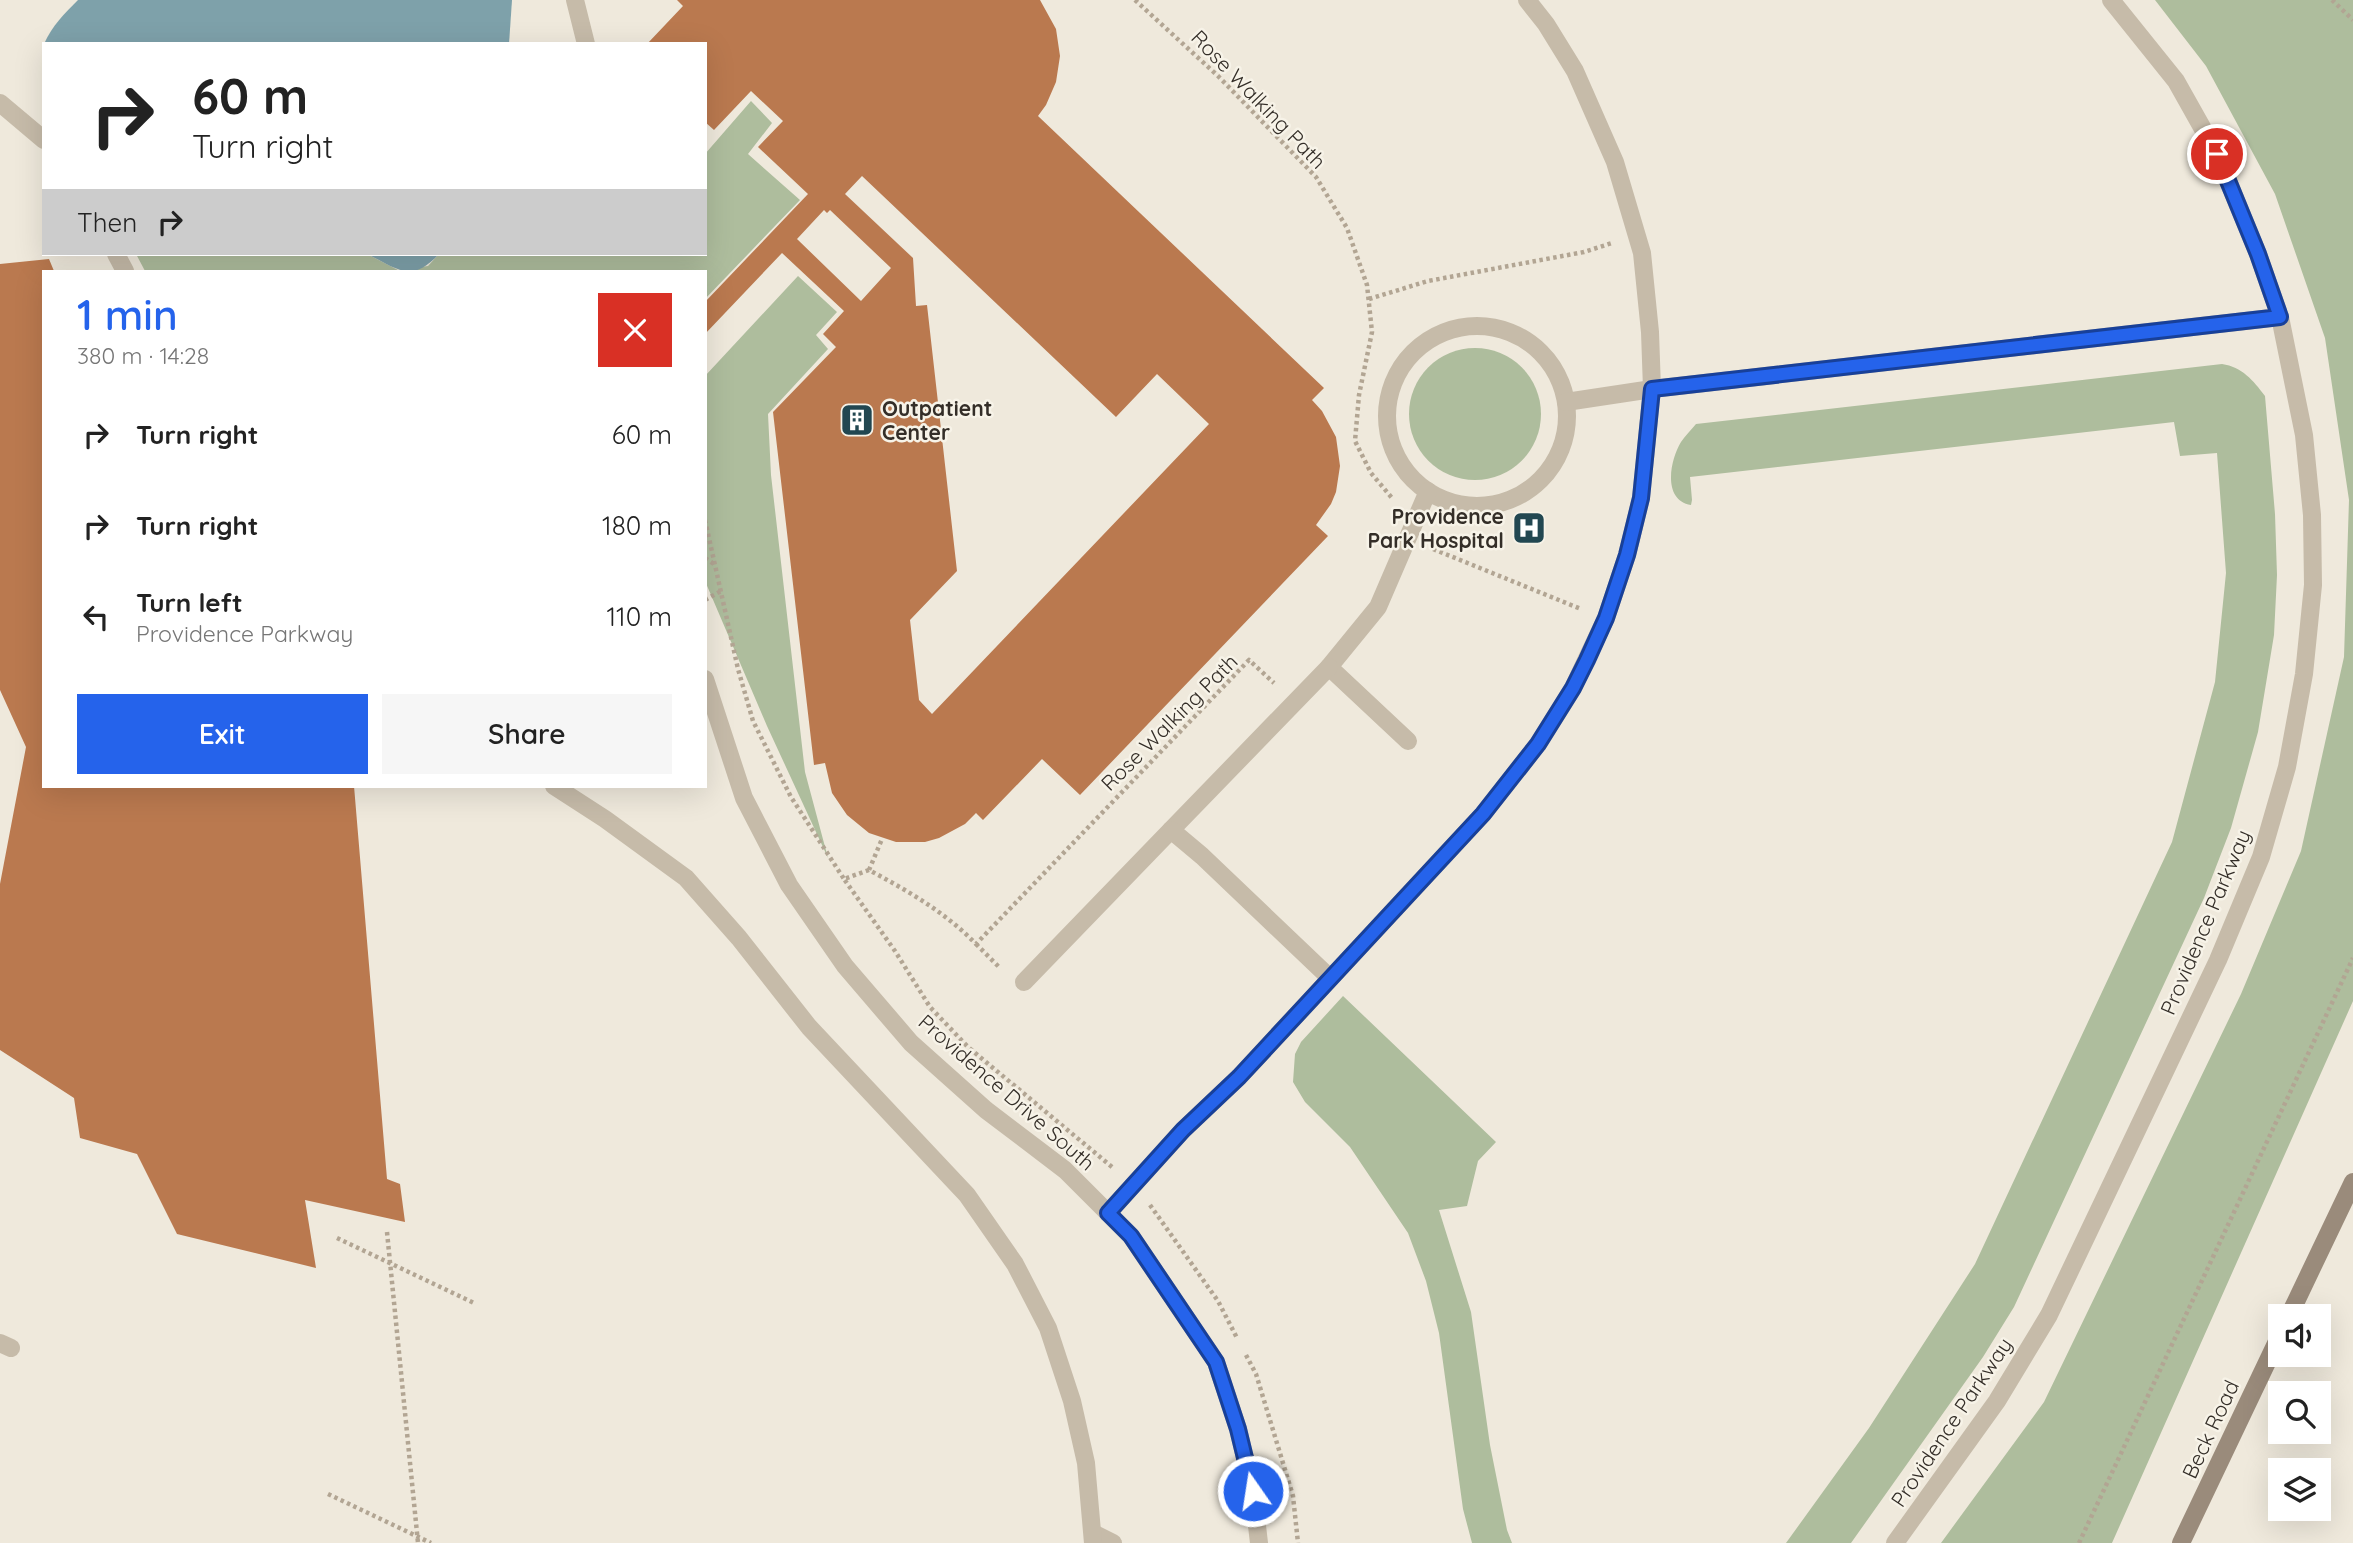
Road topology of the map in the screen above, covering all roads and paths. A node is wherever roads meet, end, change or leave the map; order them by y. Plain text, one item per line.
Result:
1 (575, 0) edge
2 (1135, 0) edge
3 (1527, 0) edge
4 (2111, 0) edge
5 (2332, 0) edge
6 (2353, 20) edge
7 (586, 42) edge
8 (0, 103) edge
9 (42, 138) edge
10 (1637, 236) junction
11 (1369, 299) junction
12 (2280, 317) junction
13 (1652, 389) junction
14 (1566, 402) junction
15 (1428, 491) junction
16 (1392, 498) junction
17 (1387, 510) dead end
18 (1413, 526) junction
19 (707, 529) edge
20 (707, 559) edge
21 (715, 564) junction
22 (721, 591) junction
23 (707, 599) edge
24 (1606, 618) junction
25 (1329, 667) junction
26 (1283, 673) dead end
27 (707, 685) edge
28 (1408, 741) dead end
29 (557, 788) edge
30 (1171, 830) junction
31 (882, 839) dead end
32 (869, 870) junction
33 (844, 879) junction
34 (2353, 958) edge
35 (1330, 978) junction
36 (1024, 982) dead end
37 (2353, 1182) edge
38 (1132, 1186) junction
39 (1108, 1213) junction
40 (387, 1232) dead end
41 (337, 1238) dead end
42 (390, 1262) junction
43 (476, 1304) dead end
44 (2295, 1304) edge
45 (2268, 1360) edge
46 (328, 1494) dead end
47 (1093, 1538) edge
48 (418, 1540) edge
49 (431, 1543) edge
50 (1113, 1543) edge
51 (1259, 1543) edge
52 (1298, 1543) edge
53 (1895, 1543) edge
54 (2079, 1543) edge
55 (2181, 1543) edge

1 - 7 street
2 - 11 path, Rose Walking Path
3 - 10 street
4 - 12 street, Providence Parkway
5 - 6 path
8 - 9 street
10 - 11 path
10 - 13 street
11 - 16 path, Rose Walking Path
12 - 13 street
12 - 53 street, Providence Parkway
13 - 14 street
13 - 24 street
14 - 15 street
14 - 15 street
15 - 18 street
16 - 17 path
16 - 18 path, Rose Walking Path
18 - 24 path, Rose Walking Path
18 - 25 street
19 - 21 path
20 - 21 path
21 - 22 path
22 - 23 path
22 - 33 path
24 - 35 street
25 - 28 street
25 - 30 street
26 - 32 path, Rose Walking Path
27 - 39 street, Providence Drive South
29 - 47 street
30 - 35 street
30 - 36 street
31 - 32 path
32 - 33 path
33 - 38 path
34 - 54 path
35 - 38 street
37 - 44 main road
38 - 39 street
38 - 52 path
39 - 51 street, Providence Drive South
40 - 42 path
41 - 42 path
42 - 43 path
42 - 48 path
45 - 55 main road, Beck Road
46 - 48 path
47 - 50 street
48 - 49 path

